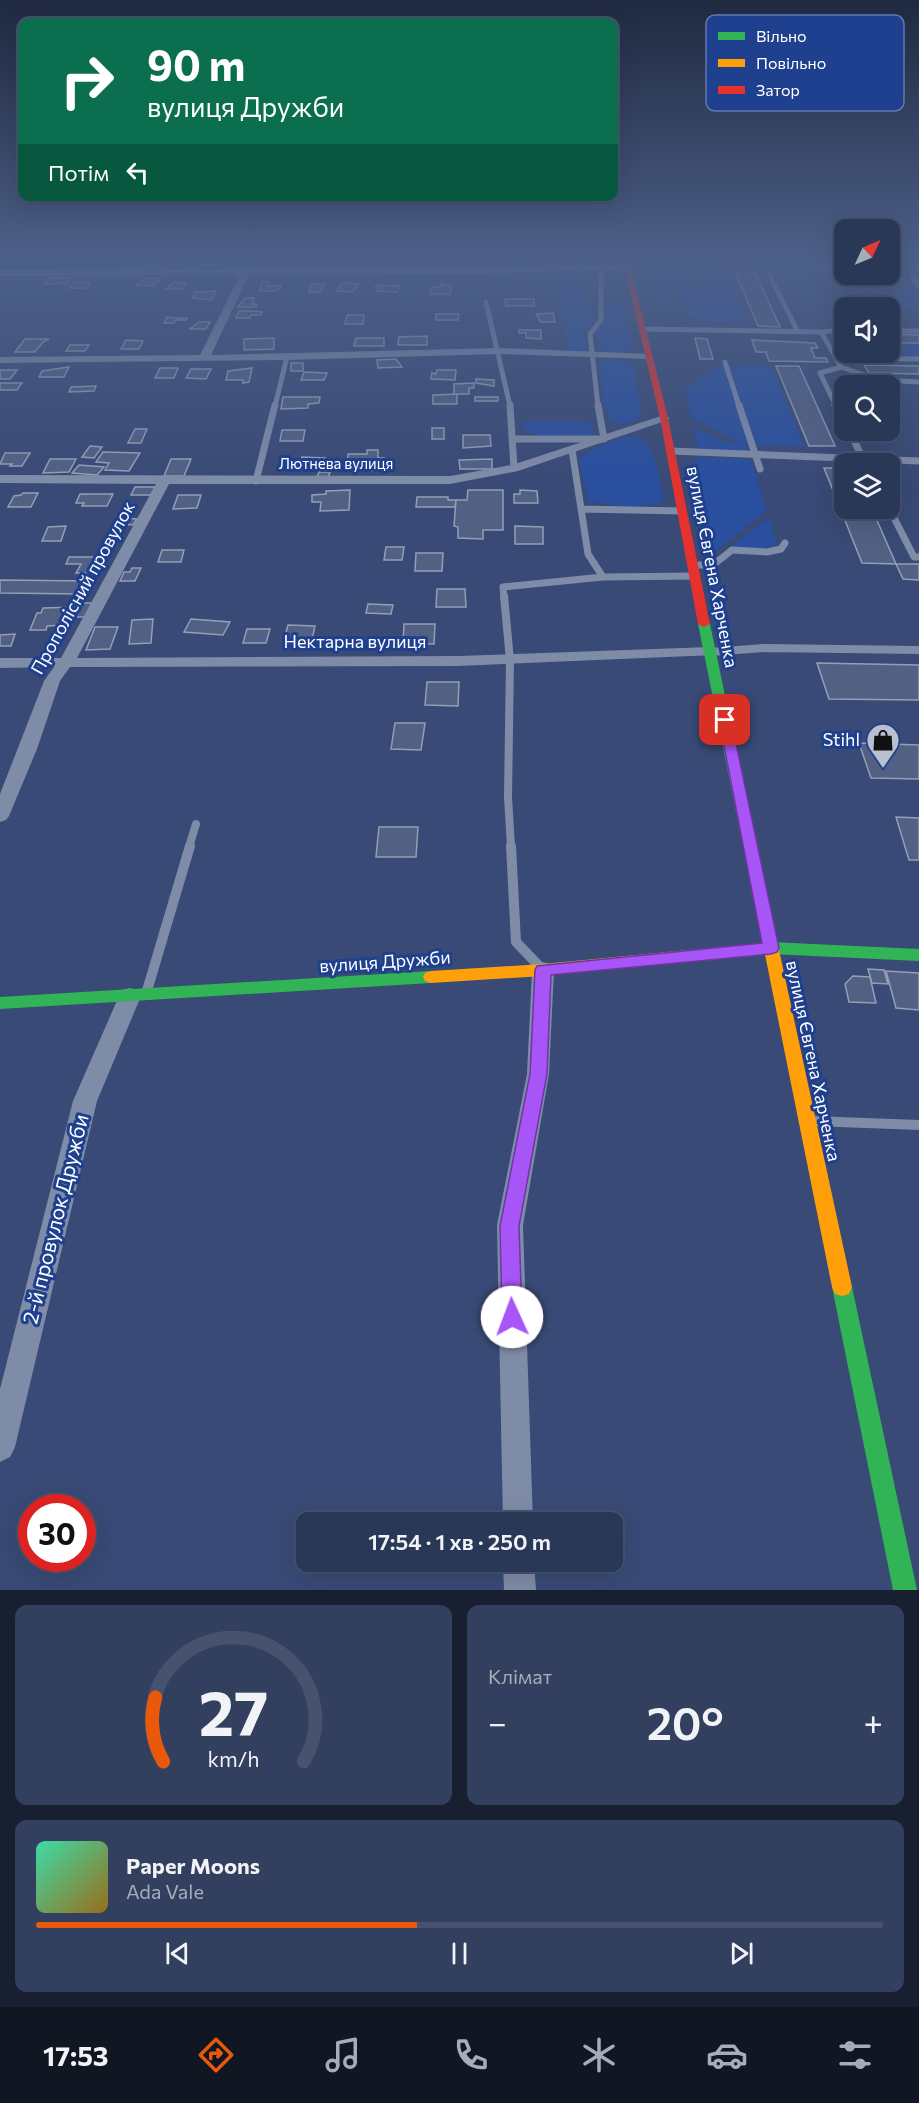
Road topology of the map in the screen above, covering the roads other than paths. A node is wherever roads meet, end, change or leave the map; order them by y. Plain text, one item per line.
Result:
1 (216, 332) edge
2 (494, 332) edge
3 (591, 332) edge
4 (643, 332) edge
5 (821, 332) edge
6 (499, 351) junction
7 (591, 354) junction
8 (834, 355) edge
9 (648, 356) junction
10 (287, 357) junction
11 (204, 358) junction
12 (900, 359) edge
13 (919, 359) edge
14 (0, 360) edge
15 (725, 362) dead end
16 (839, 363) edge
17 (841, 367) junction
18 (919, 382) edge
19 (834, 402) edge
20 (664, 418) junction
21 (515, 439) junction
22 (604, 439) junction
23 (572, 450) junction
24 (671, 452) junction
25 (755, 455) junction
26 (834, 459) edge
27 (900, 461) edge
28 (919, 461) edge
29 (514, 468) junction
30 (760, 469) dead end
31 (0, 479) edge
32 (165, 480) junction
33 (255, 481) junction
34 (581, 509) junction
35 (683, 512) junction
36 (895, 519) edge
37 (784, 543) dead end
38 (919, 557) edge
39 (695, 571) junction
40 (603, 577) junction
41 (919, 650) edge
42 (710, 652) junction
43 (510, 660) junction
44 (64, 662) junction
45 (0, 663) edge
46 (0, 816) edge
47 (196, 824) dead end
48 (771, 948) junction
49 (919, 955) edge
50 (543, 970) junction
51 (138, 995) junction
52 (0, 1003) edge
53 (807, 1120) junction
54 (919, 1125) edge
55 (0, 1447) edge
56 (518, 1512) edge
57 (519, 1572) edge
58 (520, 1590) edge
59 (905, 1590) edge

1 - 11 street
2 - 6 lane
3 - 7 lane
4 - 9 main road, вулиця Євгена Харченка
5 - 8 lane
6 - 7 street
6 - 10 street
6 - 21 lane
7 - 9 street
7 - 22 lane
9 - 20 main road, вулиця Євгена Харченка
10 - 11 street
10 - 33 lane
11 - 14 street
12 - 13 lane
15 - 25 lane
16 - 17 lane
17 - 18 lane
17 - 19 lane
20 - 22 street, Лютнева вулиця
20 - 24 main road, вулиця Євгена Харченка
21 - 22 lane
21 - 29 lane
22 - 23 street, Лютнева вулиця
23 - 29 street, Лютнева вулиця
23 - 34 lane
24 - 25 lane
24 - 35 main road, вулиця Євгена Харченка
25 - 26 lane
25 - 30 lane
27 - 28 lane
29 - 33 street, Лютнева вулиця
31 - 32 street, Лютнева вулиця
32 - 33 street, Лютнева вулиця
32 - 44 street, Прополісний провулок
34 - 35 lane
34 - 40 lane
35 - 39 main road, вулиця Євгена Харченка
36 - 38 lane
37 - 39 lane
39 - 40 lane
39 - 42 main road, вулиця Євгена Харченка
40 - 43 lane
41 - 42 lane
42 - 43 street, Нектарна вулиця
42 - 48 main road, вулиця Євгена Харченка
43 - 44 street, Нектарна вулиця
43 - 50 lane
44 - 45 street, Нектарна вулиця
44 - 46 street, Прополісний провулок
47 - 51 lane
48 - 49 main road, вулиця Дружби
48 - 50 main road, вулиця Дружби
48 - 53 main road, вулиця Євгена Харченка
50 - 51 main road, вулиця Дружби
50 - 56 street
51 - 52 main road, вулиця Дружби
51 - 55 street, 2-й провулок Дружби
53 - 54 lane
53 - 59 main road, вулиця Євгена Харченка
57 - 58 street

